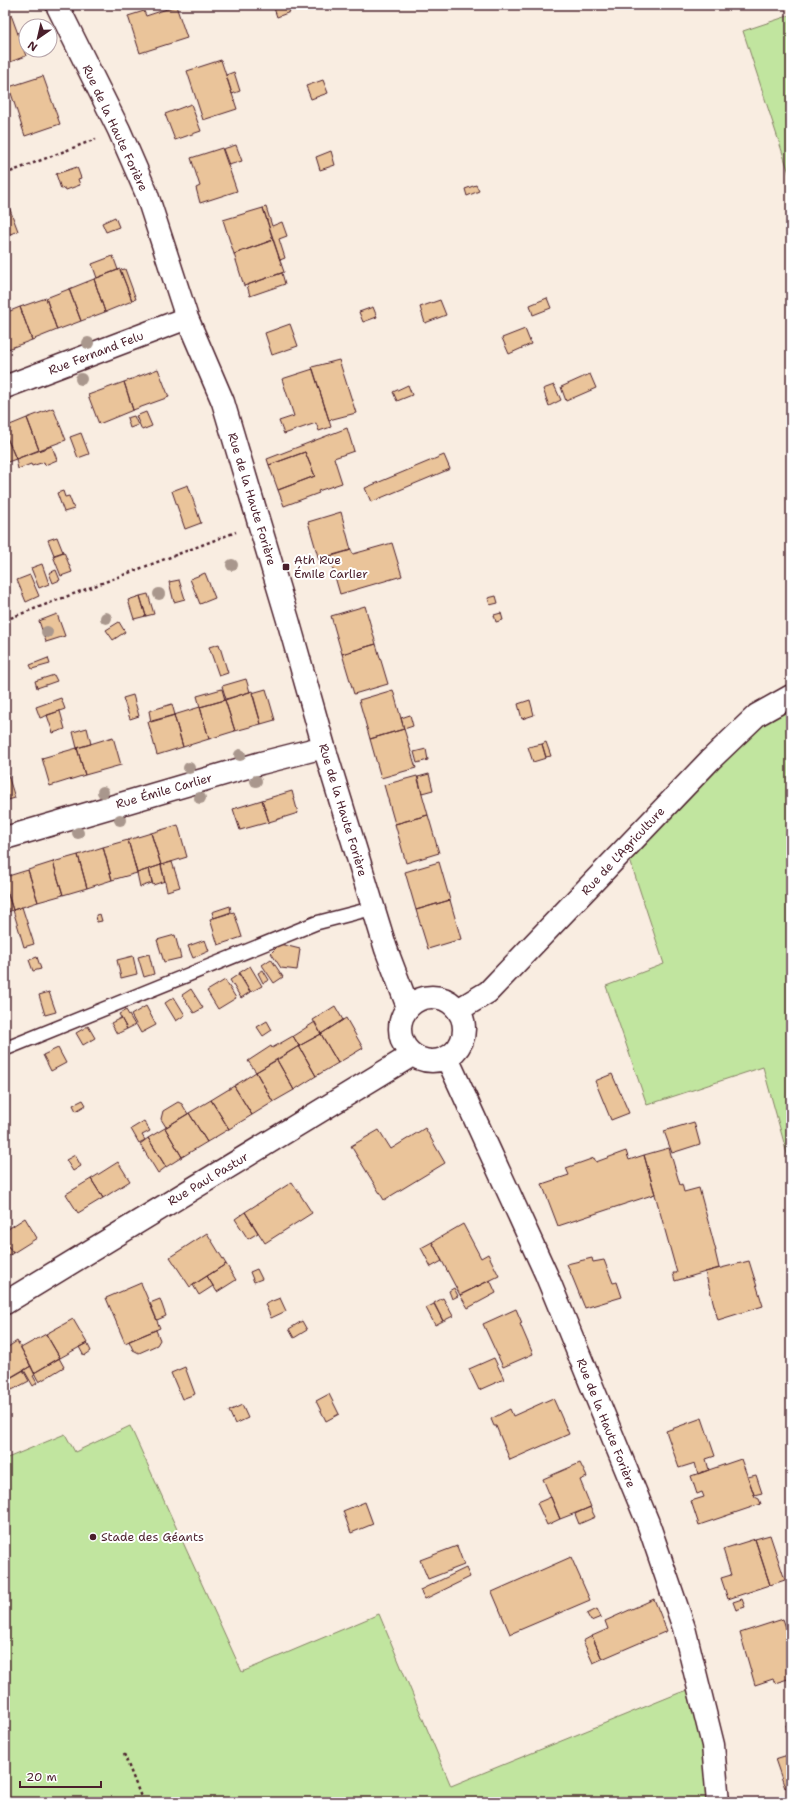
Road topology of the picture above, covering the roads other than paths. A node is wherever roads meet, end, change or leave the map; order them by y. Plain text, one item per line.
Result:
1 (57, 5) edge
2 (187, 318) junction
3 (5, 387) edge
4 (791, 696) edge
5 (324, 747) junction
6 (5, 838) edge
7 (374, 908) junction
8 (408, 1007) junction
9 (458, 1010) junction
10 (5, 1050) edge
11 (412, 1055) junction
12 (447, 1058) junction
13 (5, 1303) edge
14 (718, 1802) edge

1 - 2 street, Rue de la Haute Forière
2 - 3 street, Rue Fernand Felu
2 - 5 street, Rue de la Haute Forière
4 - 9 street, Rue de L'Agriculture
5 - 6 street, Rue Émile Carlier
5 - 7 street, Rue de la Haute Forière
7 - 8 street, Rue de la Haute Forière
7 - 10 lane
8 - 9 street
8 - 11 street
9 - 12 street
11 - 12 street
11 - 13 street, Rue Paul Pastur
12 - 14 street, Rue de la Haute Forière

